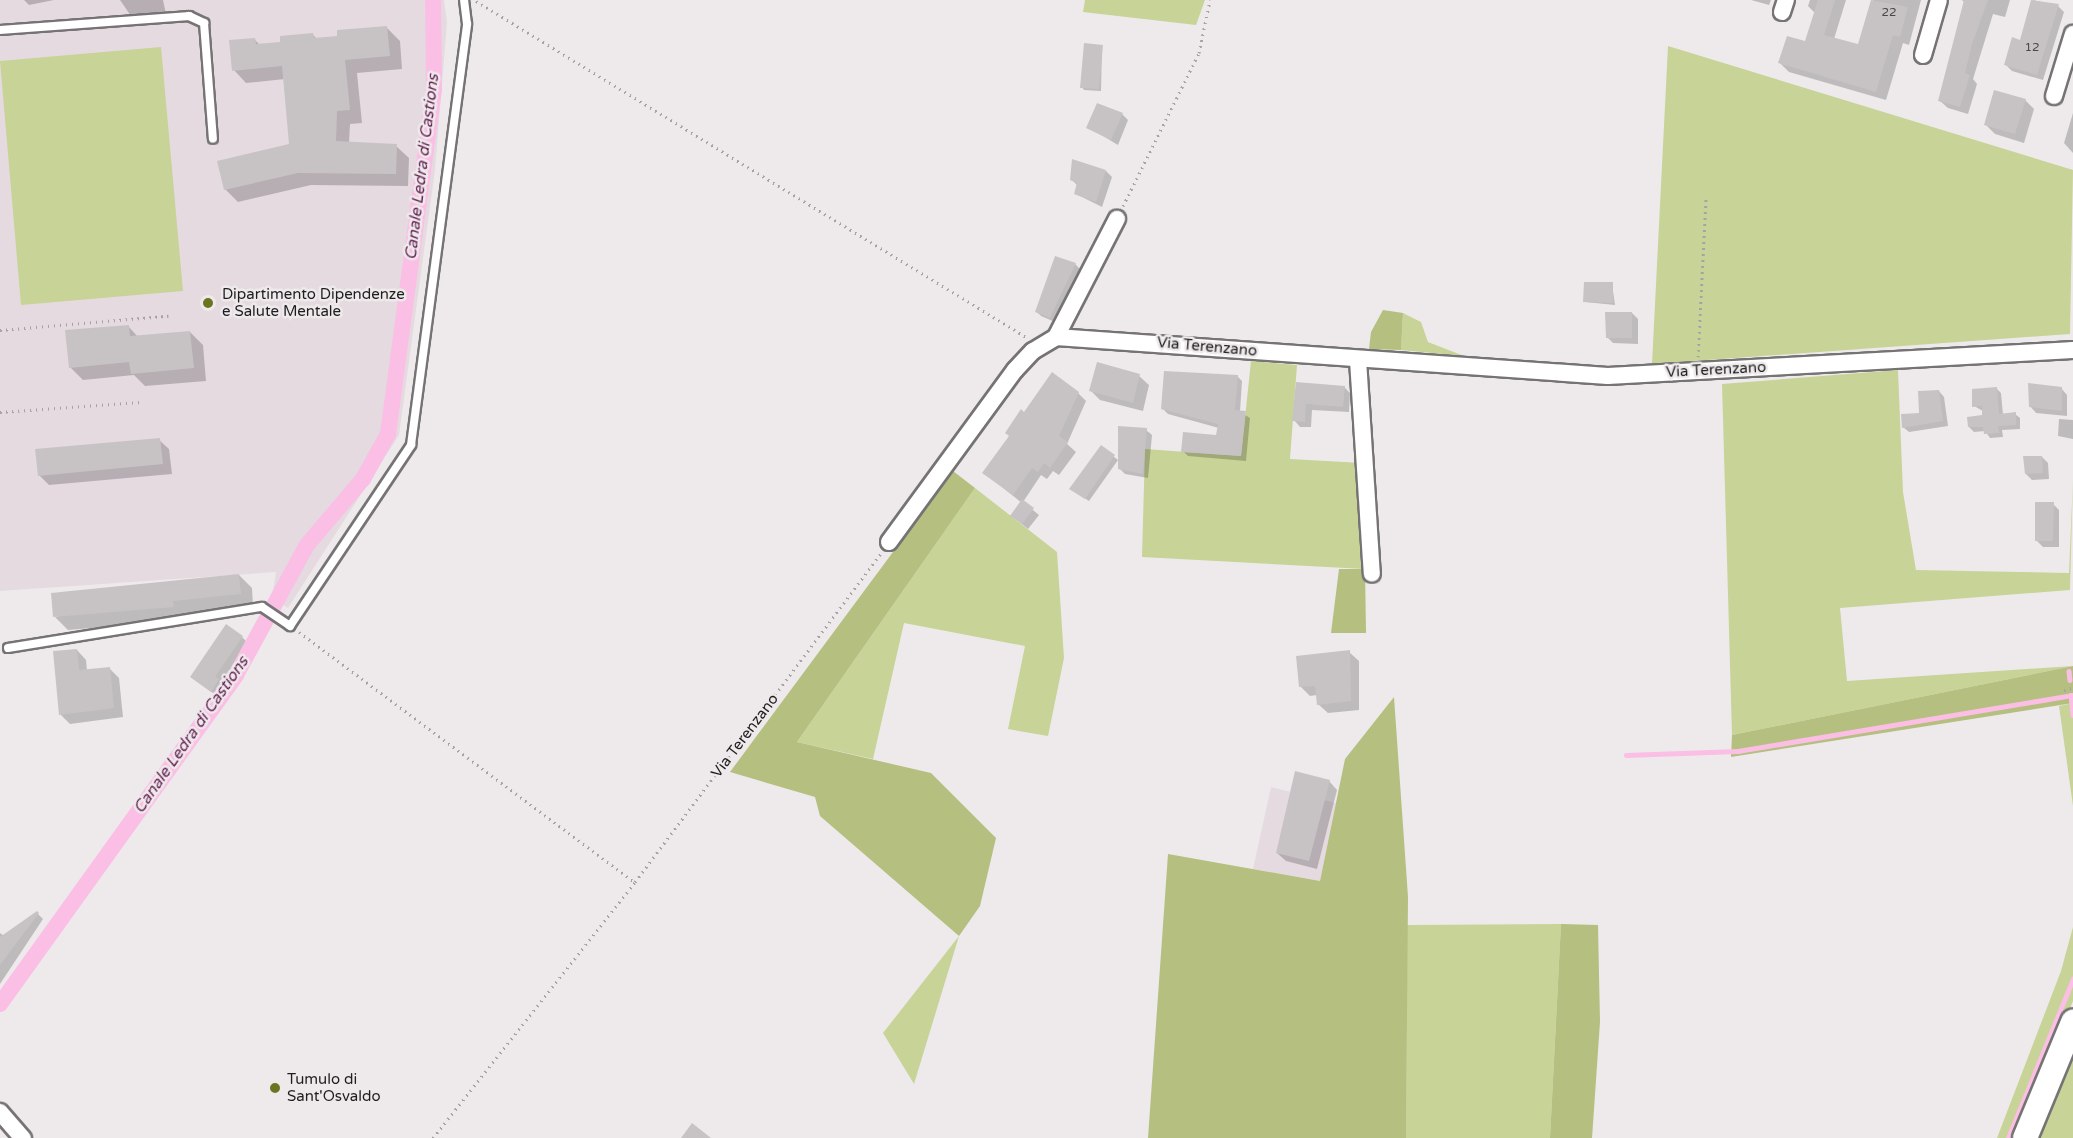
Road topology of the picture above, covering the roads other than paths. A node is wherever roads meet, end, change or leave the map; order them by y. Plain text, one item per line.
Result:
1 (464, 0) edge
2 (1939, 0) edge
3 (0, 30) edge
4 (2073, 34) edge
5 (1923, 55) dead end
6 (2054, 96) dead end
7 (213, 139) dead end
8 (1117, 219) road end
9 (1056, 337) junction
10 (2073, 350) edge
11 (1358, 360) junction
12 (889, 542) road end
13 (1372, 574) dead end
14 (8, 648) dead end
15 (2073, 1022) edge
16 (0, 1112) edge
17 (23, 1138) edge
18 (2025, 1138) edge

1 - 14 lane
2 - 5 street
3 - 7 lane
4 - 6 street
8 - 9 street
9 - 11 street, Via Terenzano
9 - 12 street
10 - 11 street, Via Terenzano
11 - 13 street
15 - 18 main road
16 - 17 street

